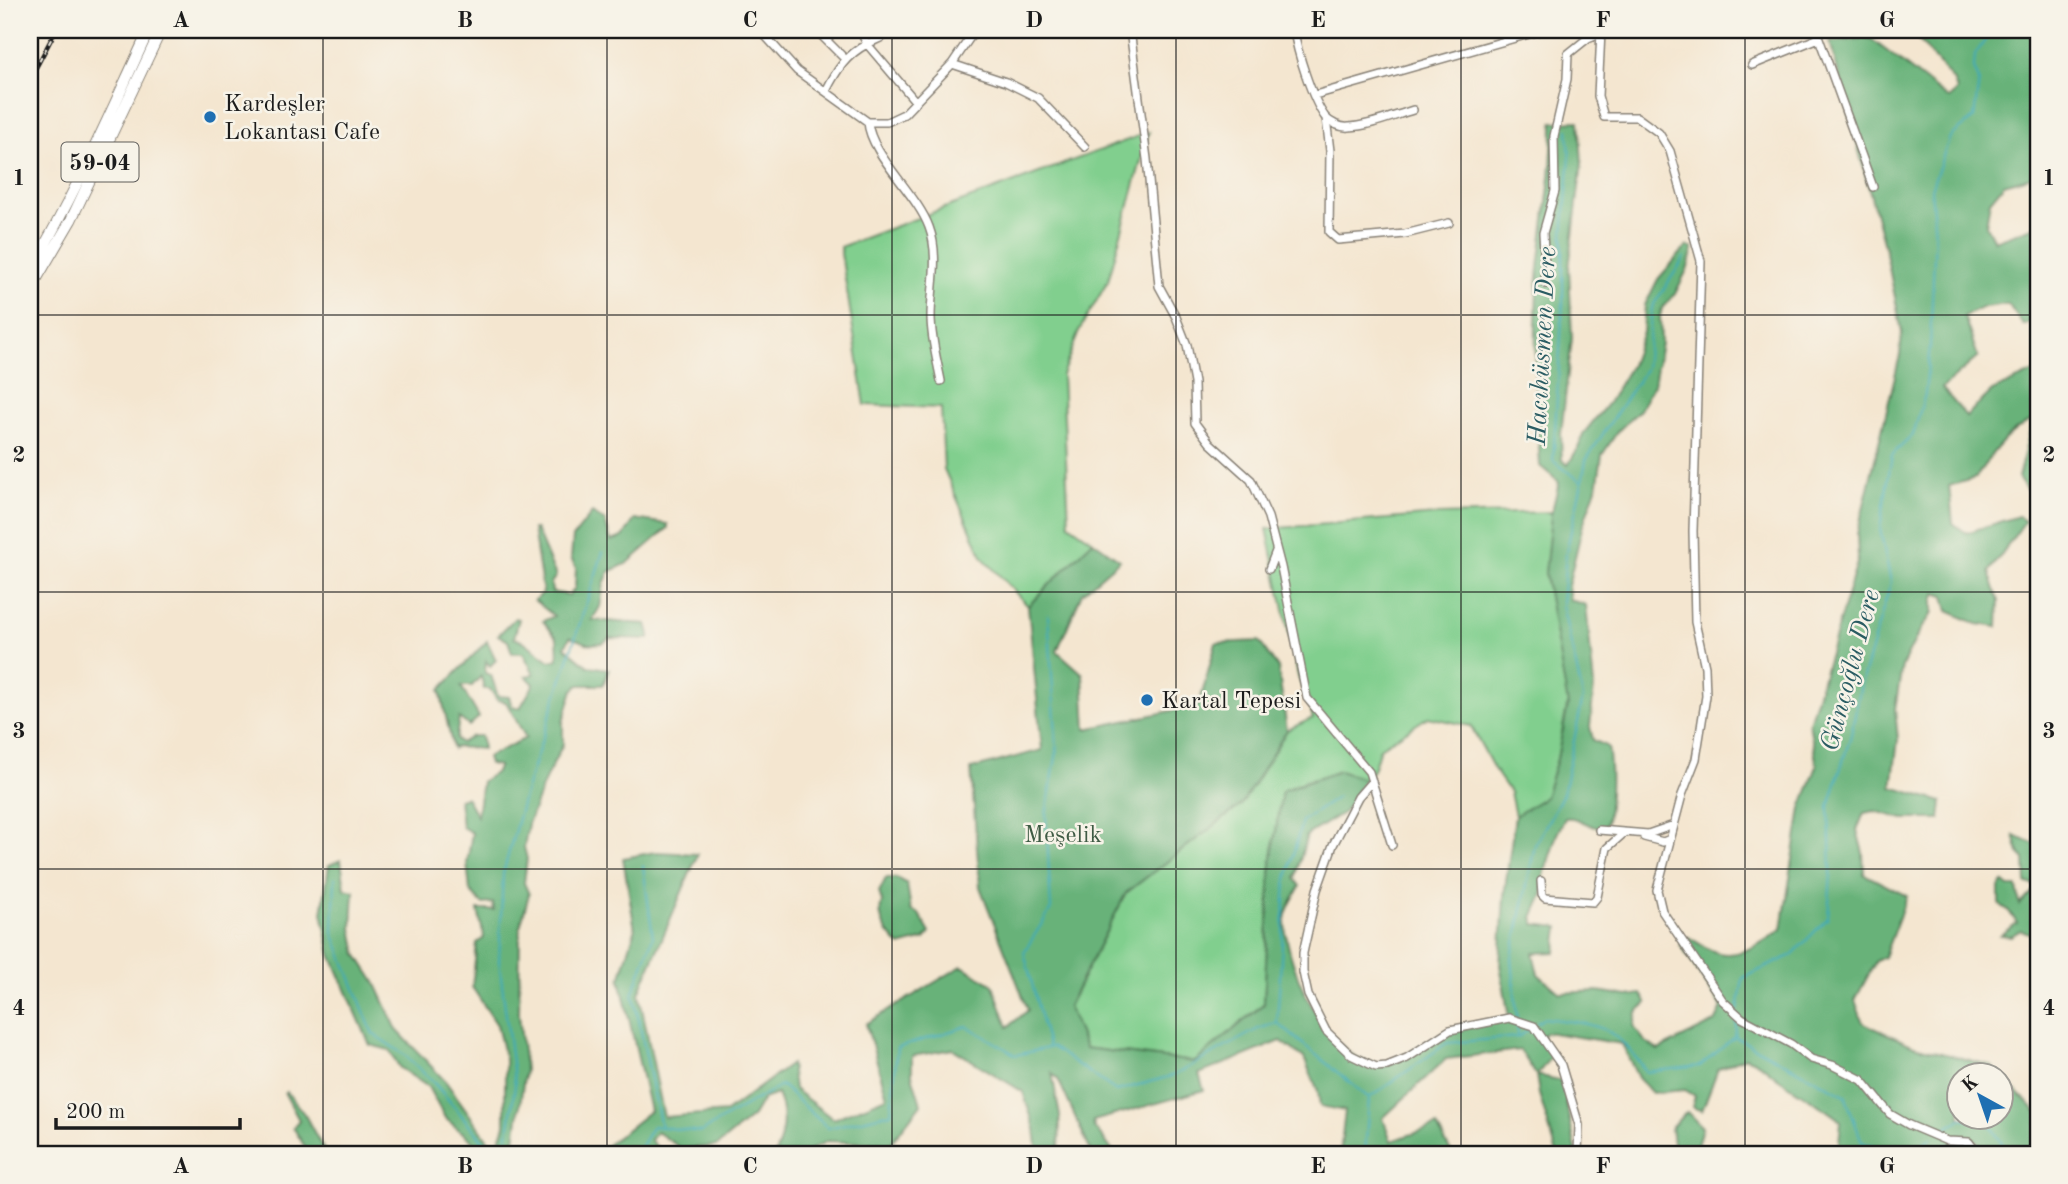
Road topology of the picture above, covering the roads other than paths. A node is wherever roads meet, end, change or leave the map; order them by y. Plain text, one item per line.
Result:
1 (149, 30) edge
2 (161, 30) edge
3 (760, 30) edge
4 (816, 30) edge
5 (860, 30) edge
6 (891, 30) edge
7 (975, 30) edge
8 (1130, 30) edge
9 (1294, 30) edge
10 (1543, 30) edge
11 (1604, 31) edge
12 (1817, 34) edge
13 (867, 44) junction
14 (845, 59) junction
15 (952, 64) junction
16 (1752, 65) dead end
17 (826, 91) junction
18 (1315, 94) junction
19 (916, 102) junction
20 (1413, 110) dead end
21 (1326, 118) junction
22 (868, 122) junction
23 (1085, 147) dead end
24 (1873, 187) dead end
25 (1449, 223) dead end
26 (30, 271) edge
27 (1546, 284) dead end
28 (30, 290) edge
29 (941, 381) dead end
30 (1277, 551) junction
31 (1269, 569) dead end
32 (1372, 781) junction
33 (1674, 825) junction
34 (1599, 830) dead end
35 (1653, 832) junction
36 (1624, 834) junction
37 (1636, 834) junction
38 (1670, 839) junction
39 (1392, 845) dead end
40 (1541, 881) dead end
41 (1578, 1154) edge
42 (1978, 1154) edge

1 - 26 main road, 59-04
2 - 28 main road, 59-04
3 - 17 street
4 - 14 street
5 - 13 street
6 - 13 street
7 - 15 street
8 - 30 street
9 - 18 street
10 - 18 street
11 - 27 street
11 - 33 street
12 - 16 street
12 - 24 street
13 - 14 street
13 - 19 street
14 - 17 street
15 - 19 street
15 - 23 street
17 - 22 street
18 - 21 street
19 - 22 street
20 - 21 street
21 - 25 street
22 - 29 street
30 - 31 street
30 - 32 street
32 - 39 street
32 - 41 street
33 - 35 street
33 - 38 street
34 - 36 street
35 - 37 street
35 - 38 street
36 - 37 street
36 - 40 street
37 - 38 street
38 - 42 street

